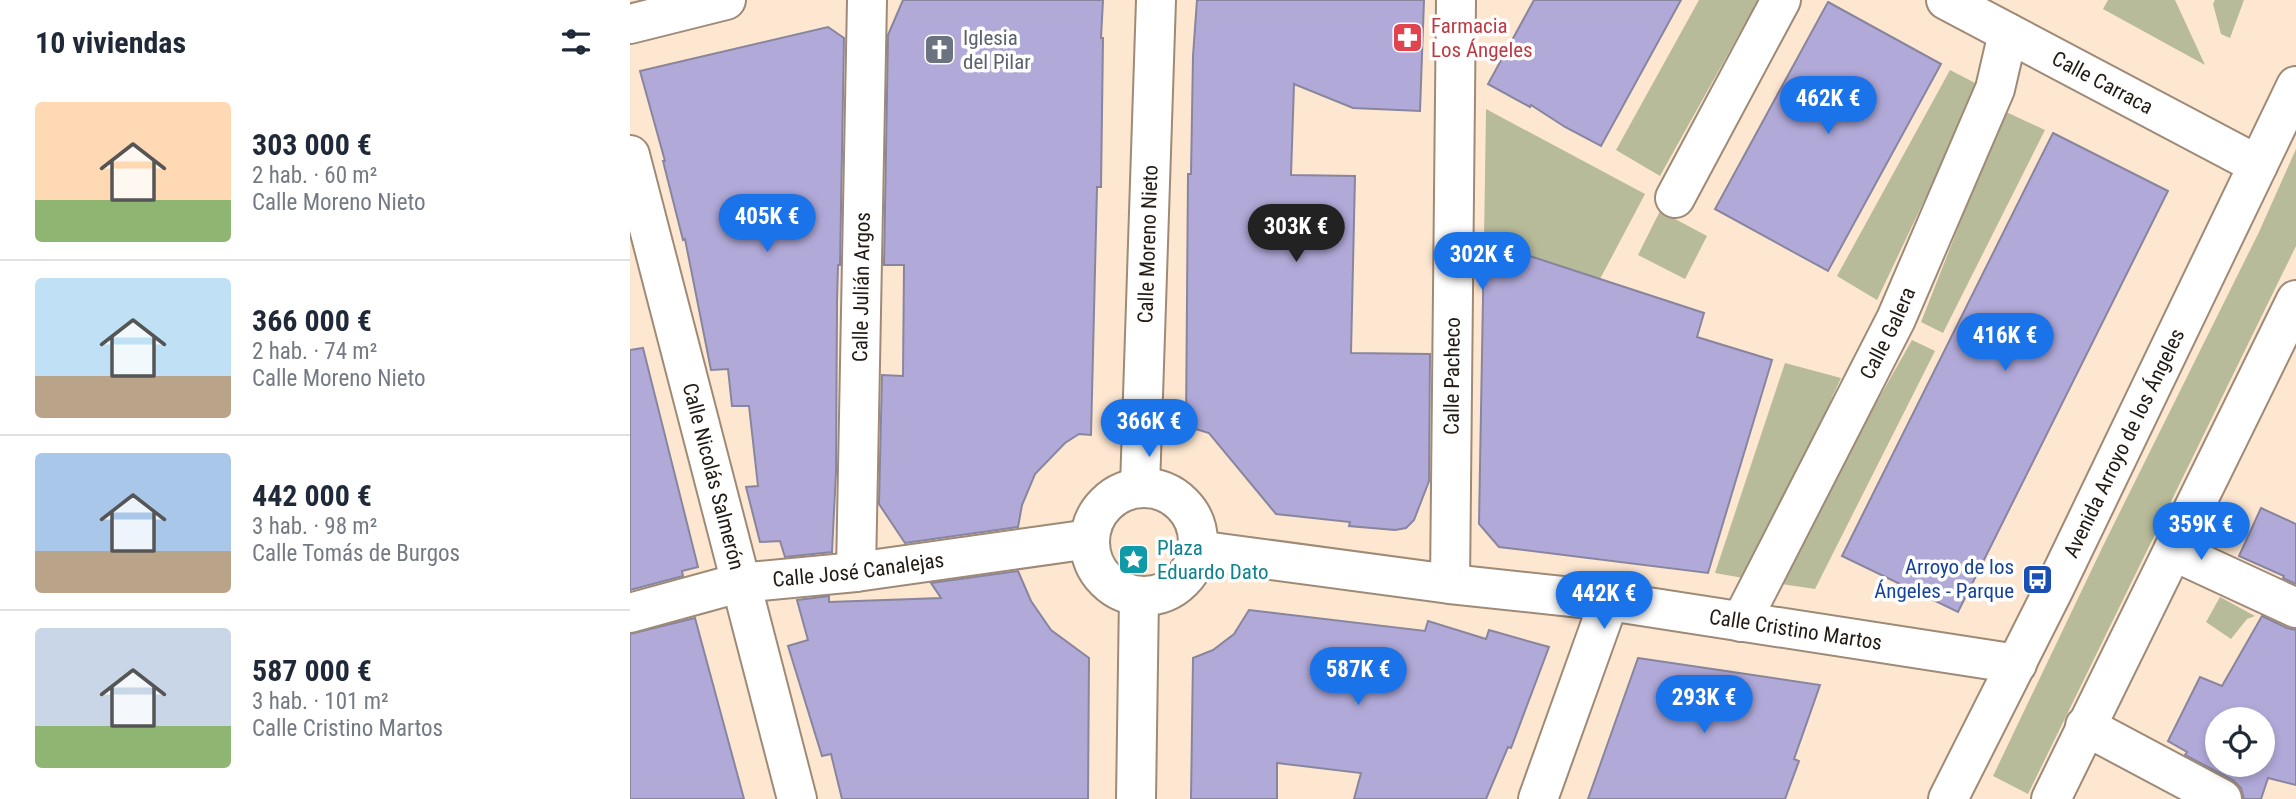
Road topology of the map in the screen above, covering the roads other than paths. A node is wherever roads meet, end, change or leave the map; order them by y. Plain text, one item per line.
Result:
1 (726, 0) edge
2 (867, 0) edge
3 (1156, 0) edge
4 (1456, 0) edge
5 (1781, 0) edge
6 (1946, 0) edge
7 (630, 24) edge
8 (2008, 33) junction
9 (2296, 86) edge
10 (630, 155) edge
11 (2258, 165) junction
12 (1675, 198) dead end
13 (2296, 300) edge
14 (1140, 487) junction
15 (1090, 539) junction
16 (1197, 550) junction
17 (2173, 551) junction
18 (856, 572) junction
19 (739, 583) junction
20 (1450, 584) junction
21 (1139, 597) junction
22 (1609, 601) junction
23 (2296, 608) edge
24 (630, 613) edge
25 (1741, 622) junction
26 (2017, 664) junction
27 (2085, 726) junction
28 (797, 799) edge
29 (1136, 799) edge
30 (1538, 799) edge
31 (1948, 799) edge
32 (2051, 799) edge
33 (2222, 799) edge

1 - 7 street
2 - 18 street, Calle Julián Argos
3 - 14 street, Calle Moreno Nieto
4 - 20 street, Calle Pacheco
5 - 12 street
6 - 8 street, Calle Carraca
8 - 11 street, Calle Carraca
8 - 25 street, Calle Galera
9 - 11 street, Avenida Arroyo de los Ángeles
10 - 19 street, Calle Nicolás Salmerón
11 - 26 street, Avenida Arroyo de los Ángeles
13 - 17 street
14 - 15 street
14 - 16 street
15 - 18 street, Calle José Canalejas
15 - 21 street
16 - 20 street, Calle Cristino Martos
16 - 21 street
17 - 23 street
17 - 27 street
18 - 19 street, Calle José Canalejas
19 - 24 street, Calle José Canalejas
19 - 28 street, Calle Nicolás Salmerón
20 - 22 street, Calle Cristino Martos
21 - 29 street
22 - 25 street, Calle Cristino Martos
22 - 30 street
25 - 26 street, Calle Cristino Martos
26 - 31 street, Avenida Arroyo de los Ángeles
27 - 32 street
27 - 33 street

